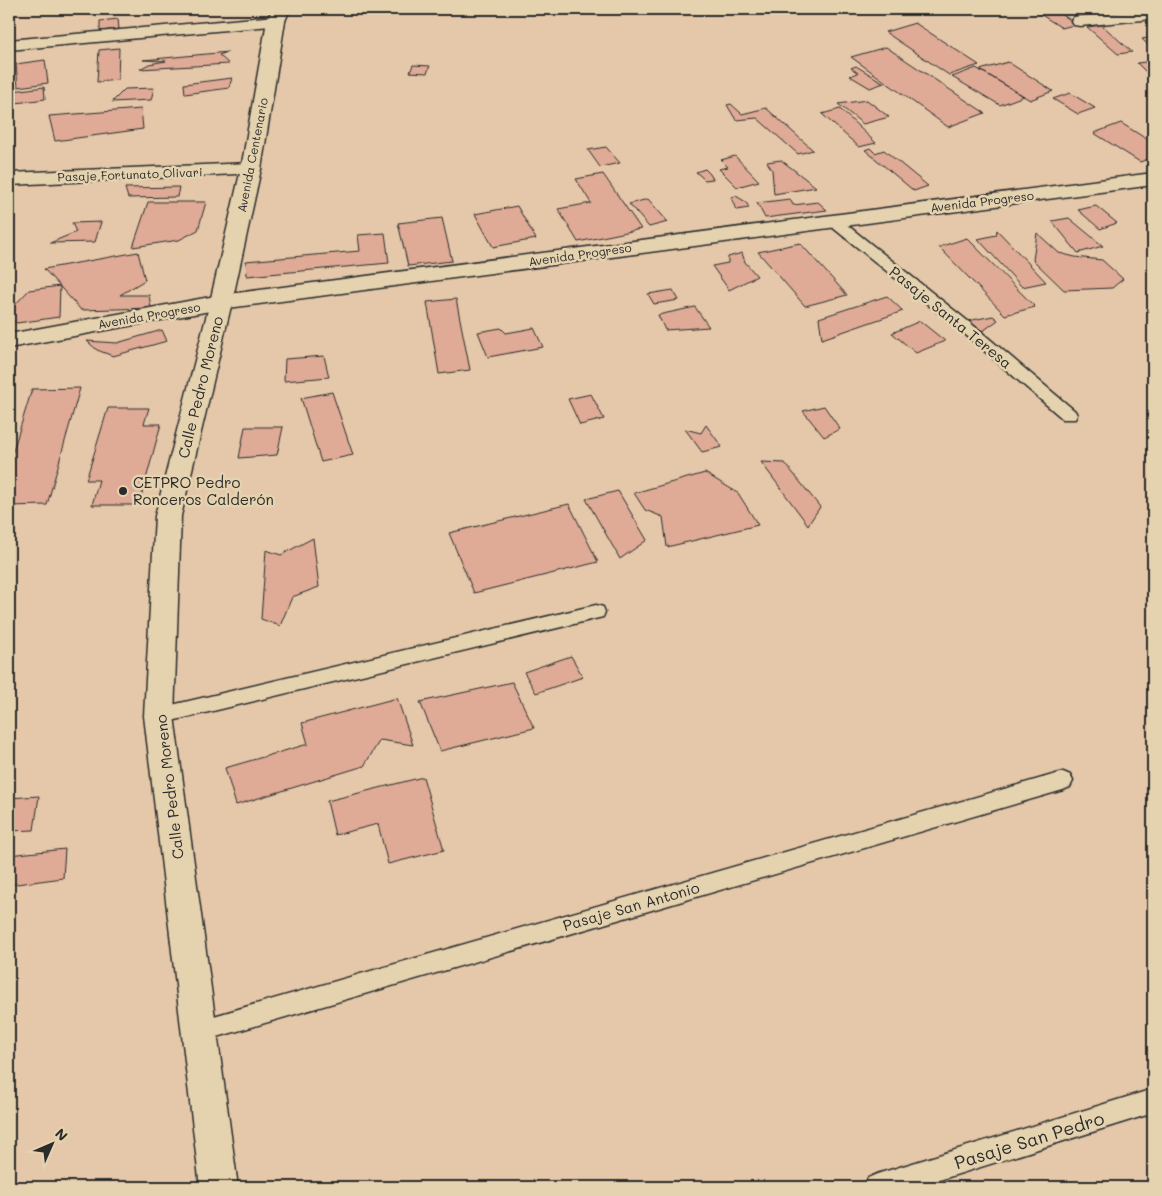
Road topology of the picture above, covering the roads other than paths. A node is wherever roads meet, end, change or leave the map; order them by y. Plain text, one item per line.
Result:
1 (1150, 12) edge
2 (279, 15) edge
3 (1080, 21) dead end
4 (9, 45) edge
5 (251, 169) junction
6 (9, 179) edge
7 (1153, 179) edge
8 (832, 220) junction
9 (221, 302) junction
10 (9, 341) edge
11 (1069, 415) dead end
12 (596, 612) dead end
13 (159, 716) junction
14 (1063, 781) dead end
15 (200, 1031) junction
16 (1153, 1101) edge
17 (219, 1187) edge
18 (877, 1187) edge

1 - 3 street
2 - 4 street
2 - 5 street, Avenida Centenario
5 - 6 street, Pasaje Fortunato Olivari
5 - 9 street, Avenida Centenario
7 - 8 street, Avenida Progreso
8 - 9 street, Avenida Progreso
8 - 11 lane, Pasaje Santa Teresa
9 - 10 street, Avenida Progreso
9 - 13 street, Calle Pedro Moreno
12 - 13 lane
13 - 15 street, Calle Pedro Moreno
14 - 15 lane, Pasaje San Antonio
15 - 17 street, Calle Pedro Moreno
16 - 18 lane, Pasaje San Pedro

